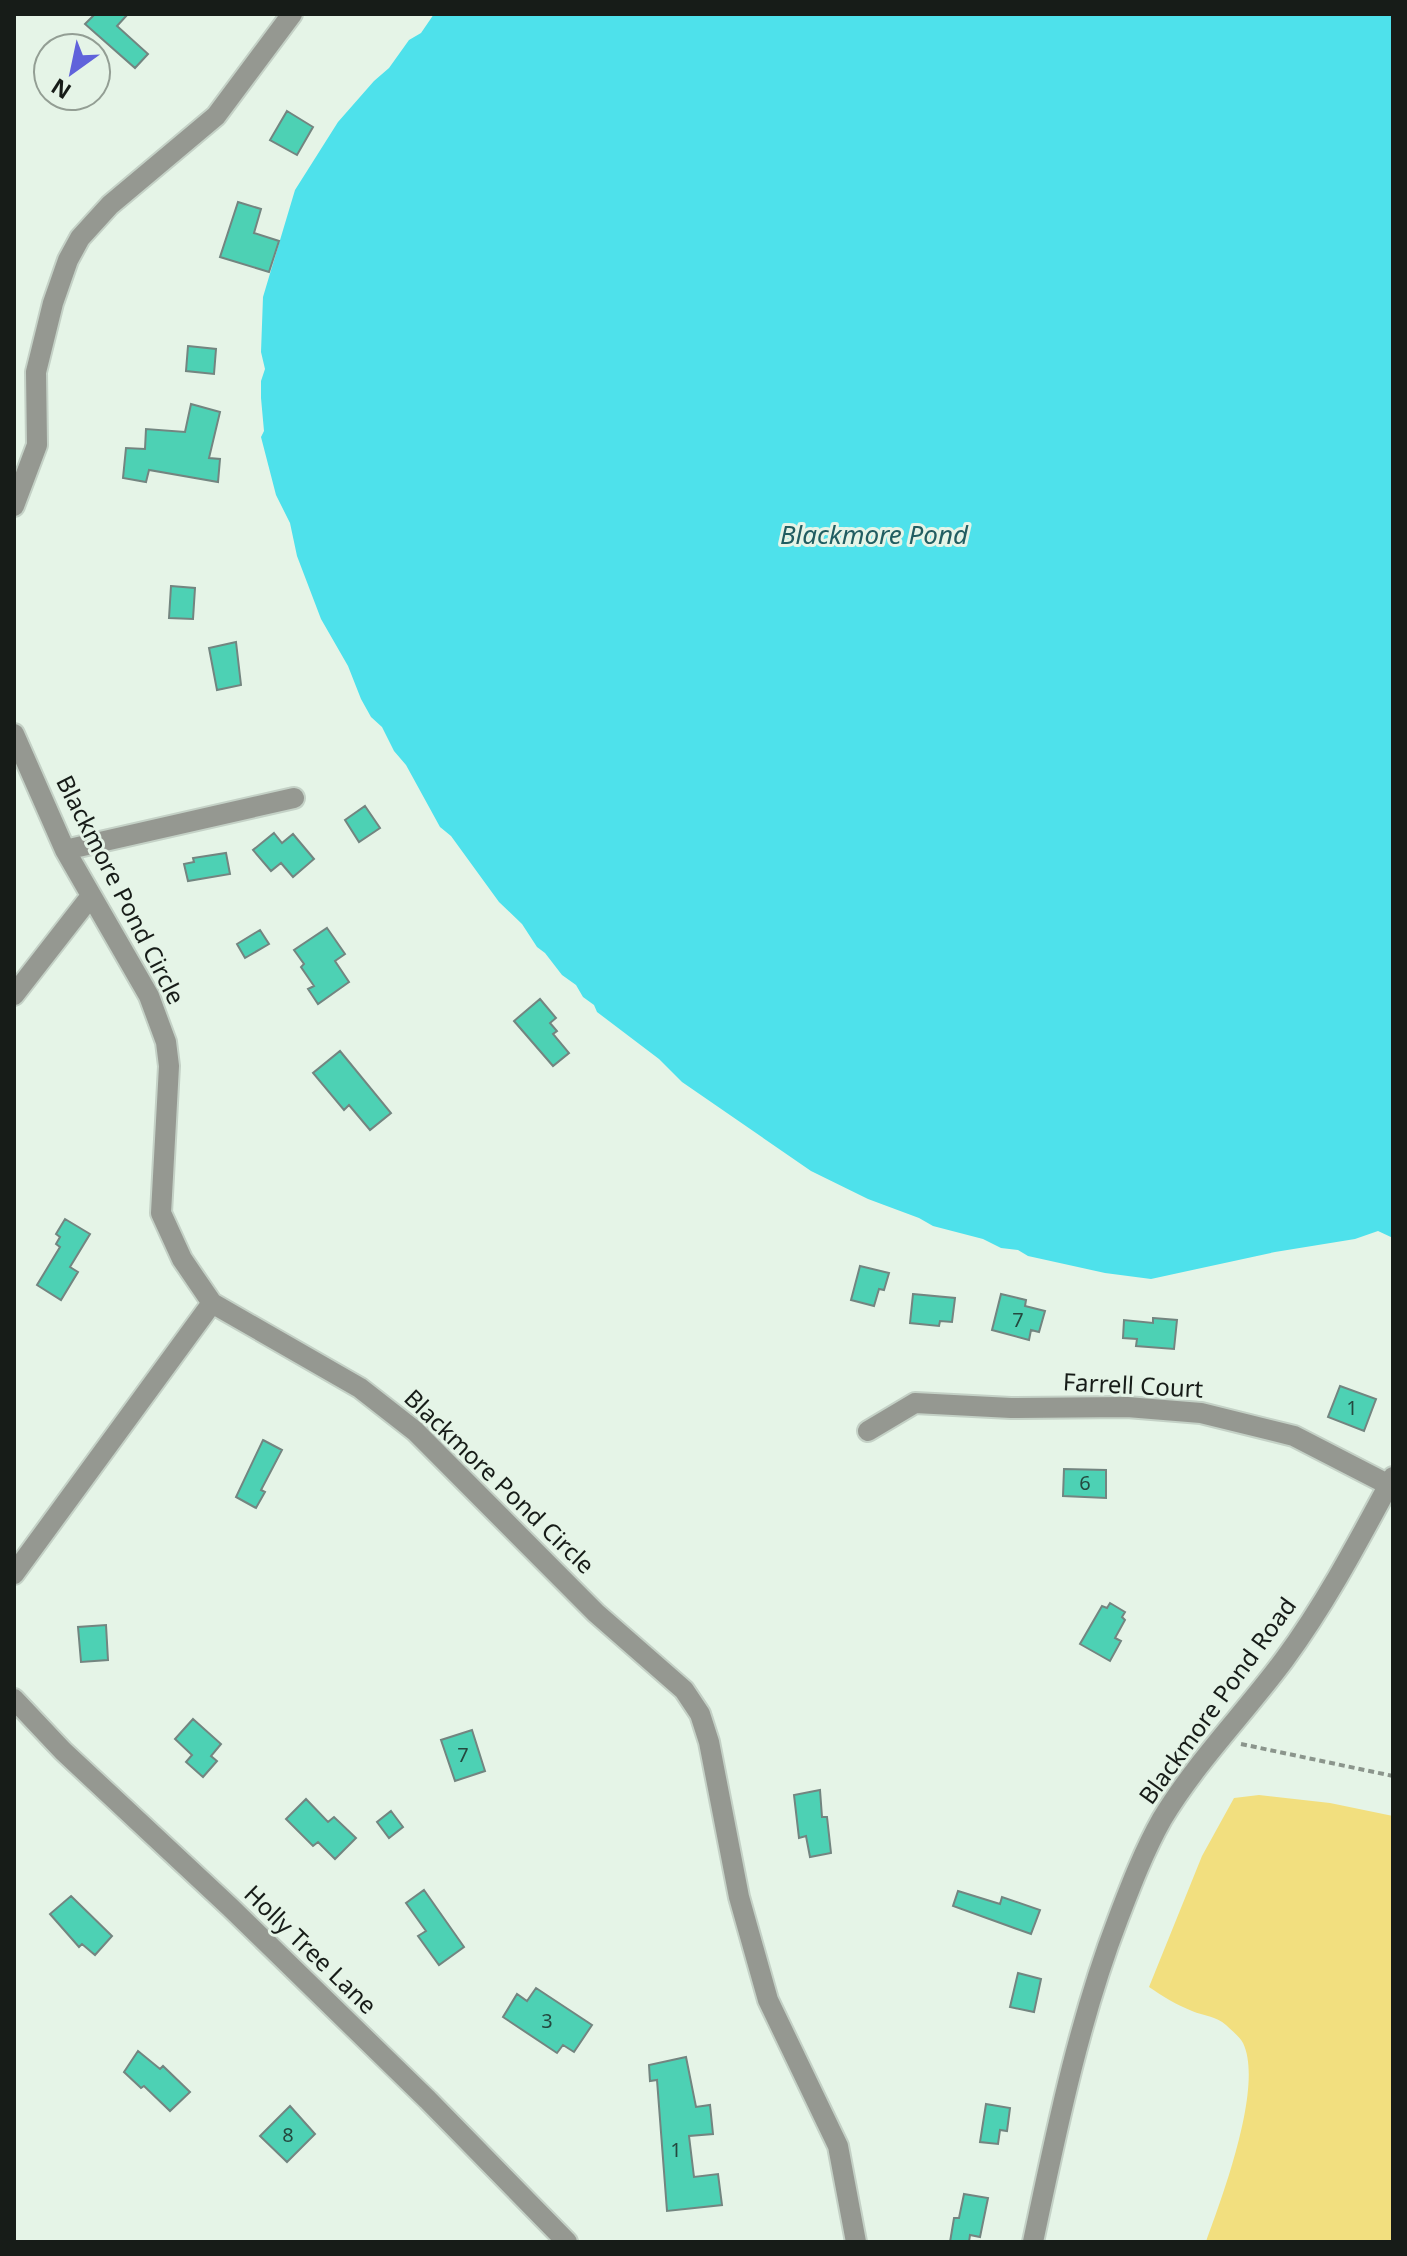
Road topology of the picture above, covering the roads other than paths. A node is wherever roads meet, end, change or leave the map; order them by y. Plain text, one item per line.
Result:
1 (292, 14) edge
2 (14, 506) edge
3 (14, 734) edge
4 (294, 798) dead end
5 (65, 850) junction
6 (91, 896) junction
7 (14, 995) edge
8 (212, 1303) junction
9 (868, 1431) dead end
10 (1391, 1481) edge
11 (14, 1574) edge
12 (14, 1699) edge
13 (567, 2242) edge
14 (856, 2242) edge
15 (1033, 2242) edge

1 - 2 street
3 - 5 street, Blackmore Pond Circle
4 - 5 street
5 - 6 street, Blackmore Pond Circle
6 - 7 street
6 - 8 street, Blackmore Pond Circle
8 - 11 street
8 - 14 street, Blackmore Pond Circle
9 - 10 street, Farrell Court
10 - 15 street, Blackmore Pond Road
12 - 13 street, Holly Tree Lane

